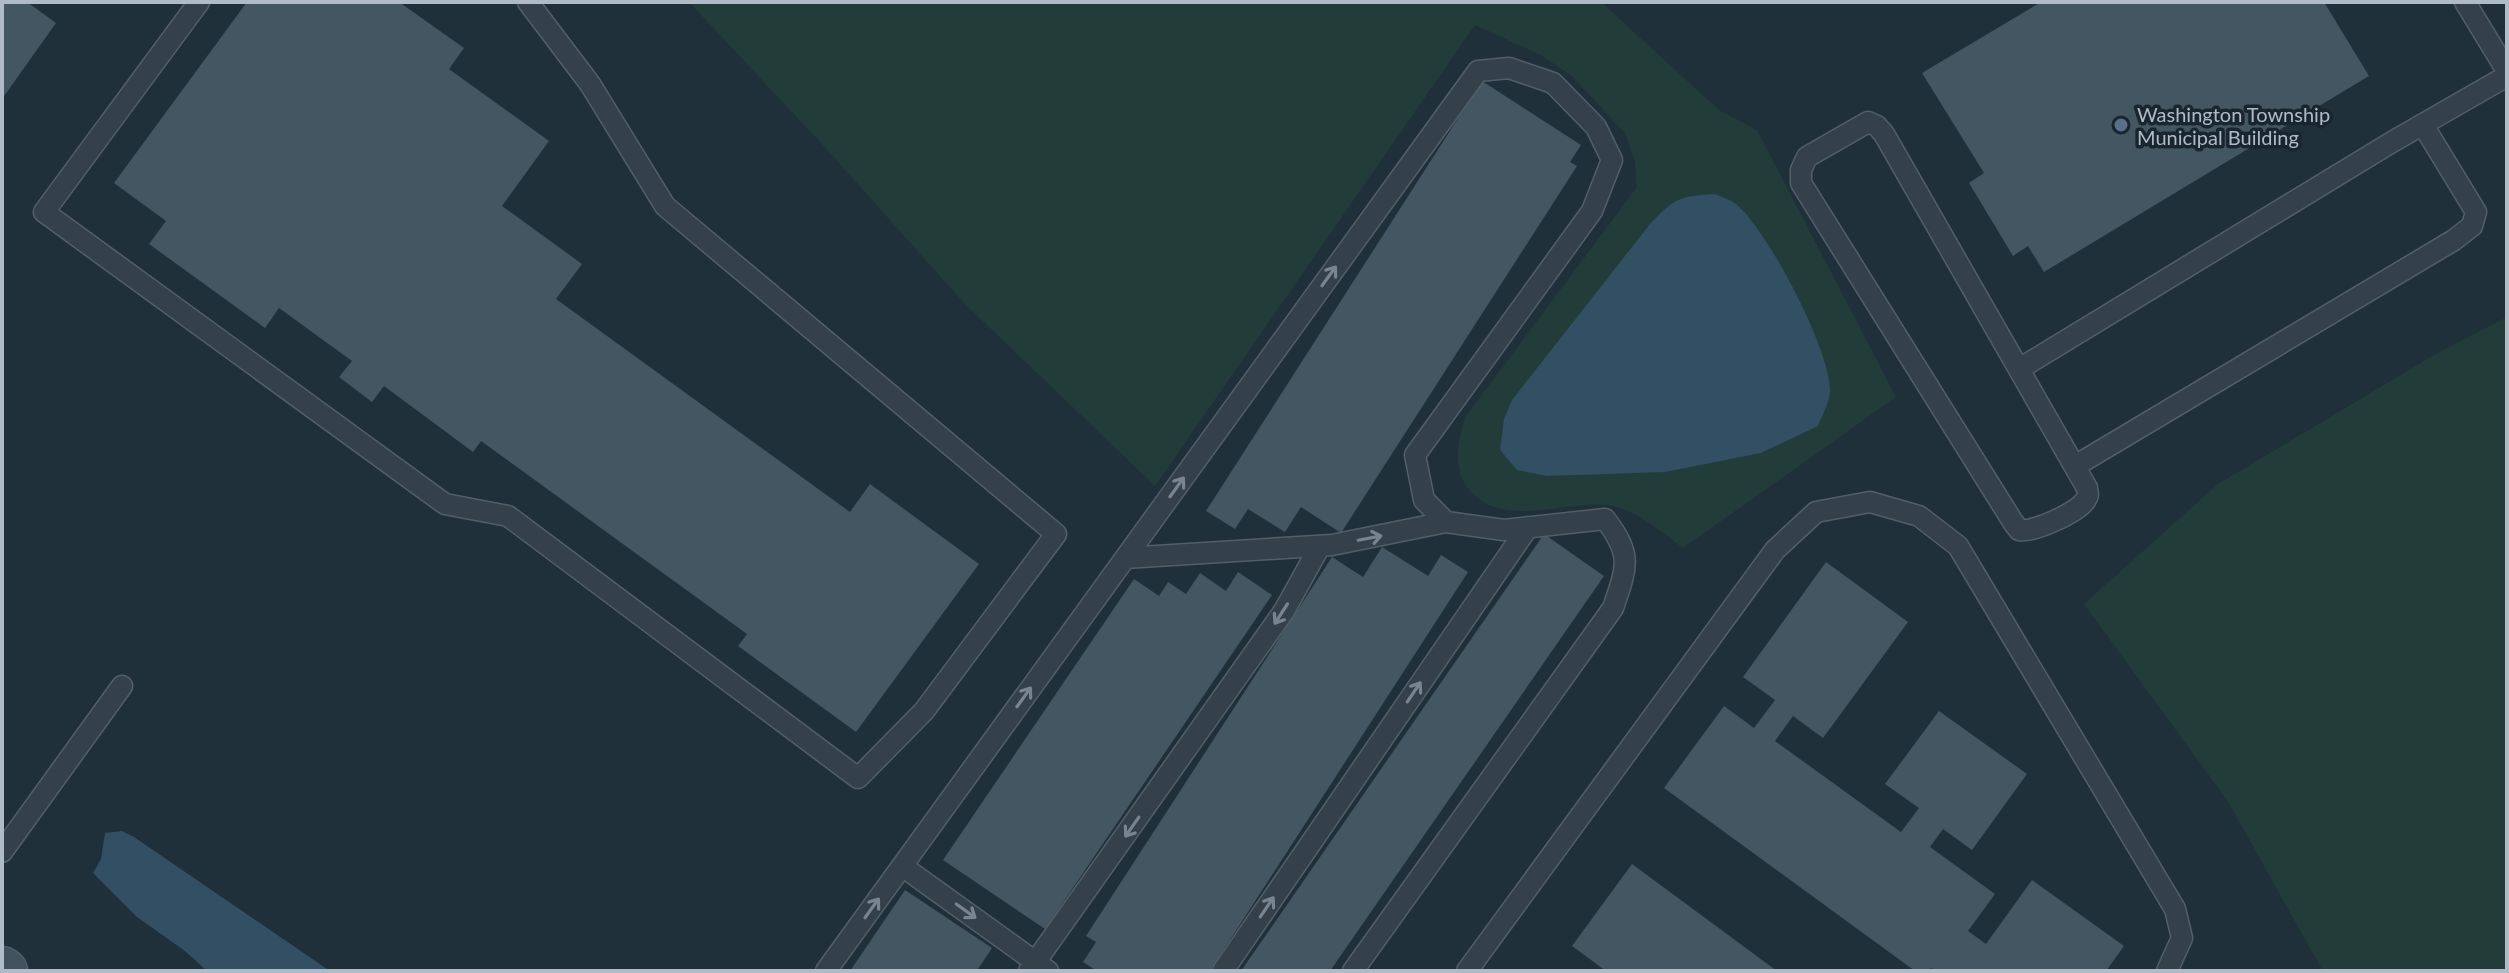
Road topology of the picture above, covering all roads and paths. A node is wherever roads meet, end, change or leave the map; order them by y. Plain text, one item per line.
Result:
1 (199, 2) edge
2 (528, 2) edge
3 (2465, 2) edge
4 (2507, 74) edge
5 (2423, 125) junction
6 (2019, 369) junction
7 (2075, 466) junction
8 (1446, 522) junction
9 (1528, 527) junction
10 (1320, 546) junction
11 (1125, 558) junction
12 (122, 686) dead end
13 (2, 852) edge
14 (902, 866) junction
15 (1038, 968) edge
16 (826, 971) edge
17 (1223, 971) edge
18 (1353, 971) edge
19 (1467, 971) edge
20 (2167, 971) edge

1 - 2 lane
3 - 4 lane
4 - 5 lane
5 - 6 lane
5 - 7 lane
6 - 7 lane
6 - 7 lane
8 - 9 lane
10 -> 8 lane
11 -> 8 lane
17 -> 9 lane
9 - 18 lane
10 - 11 lane
10 -> 15 lane
14 -> 11 lane
12 - 13 lane
14 -> 15 lane
16 -> 14 lane
19 - 20 lane

